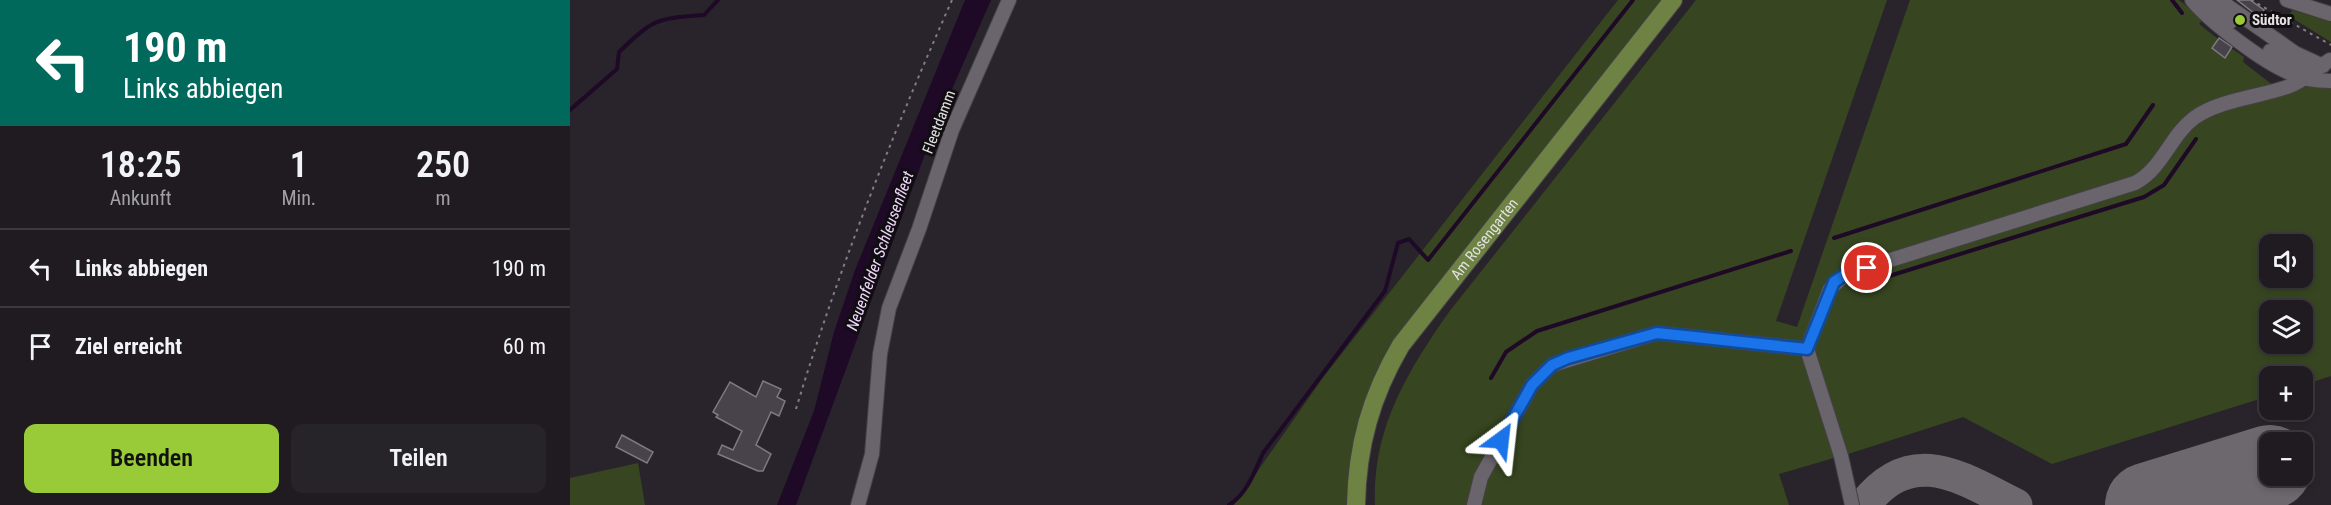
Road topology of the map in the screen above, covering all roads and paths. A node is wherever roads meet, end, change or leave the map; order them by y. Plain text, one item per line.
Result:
1 (952, 0) edge
2 (1009, 0) edge
3 (1673, 0) edge
4 (2192, 0) edge
5 (2203, 0) edge
6 (2219, 0) edge
7 (2232, 0) edge
8 (2251, 0) edge
9 (2287, 0) edge
10 (2331, 14) edge
11 (2331, 45) edge
12 (2324, 70) edge
13 (1807, 349) junction
14 (796, 409) dead end
15 (858, 505) edge
16 (1356, 505) edge
17 (1474, 505) edge
18 (1852, 505) edge

1 - 14 path
2 - 15 street, Fleetdamm
3 - 16 main road, Am Rosengarten
4 - 12 street
5 - 12 street
6 - 12 street
7 - 12 street
8 - 11 path
9 - 10 street
12 - 13 street
13 - 17 street
13 - 18 street

